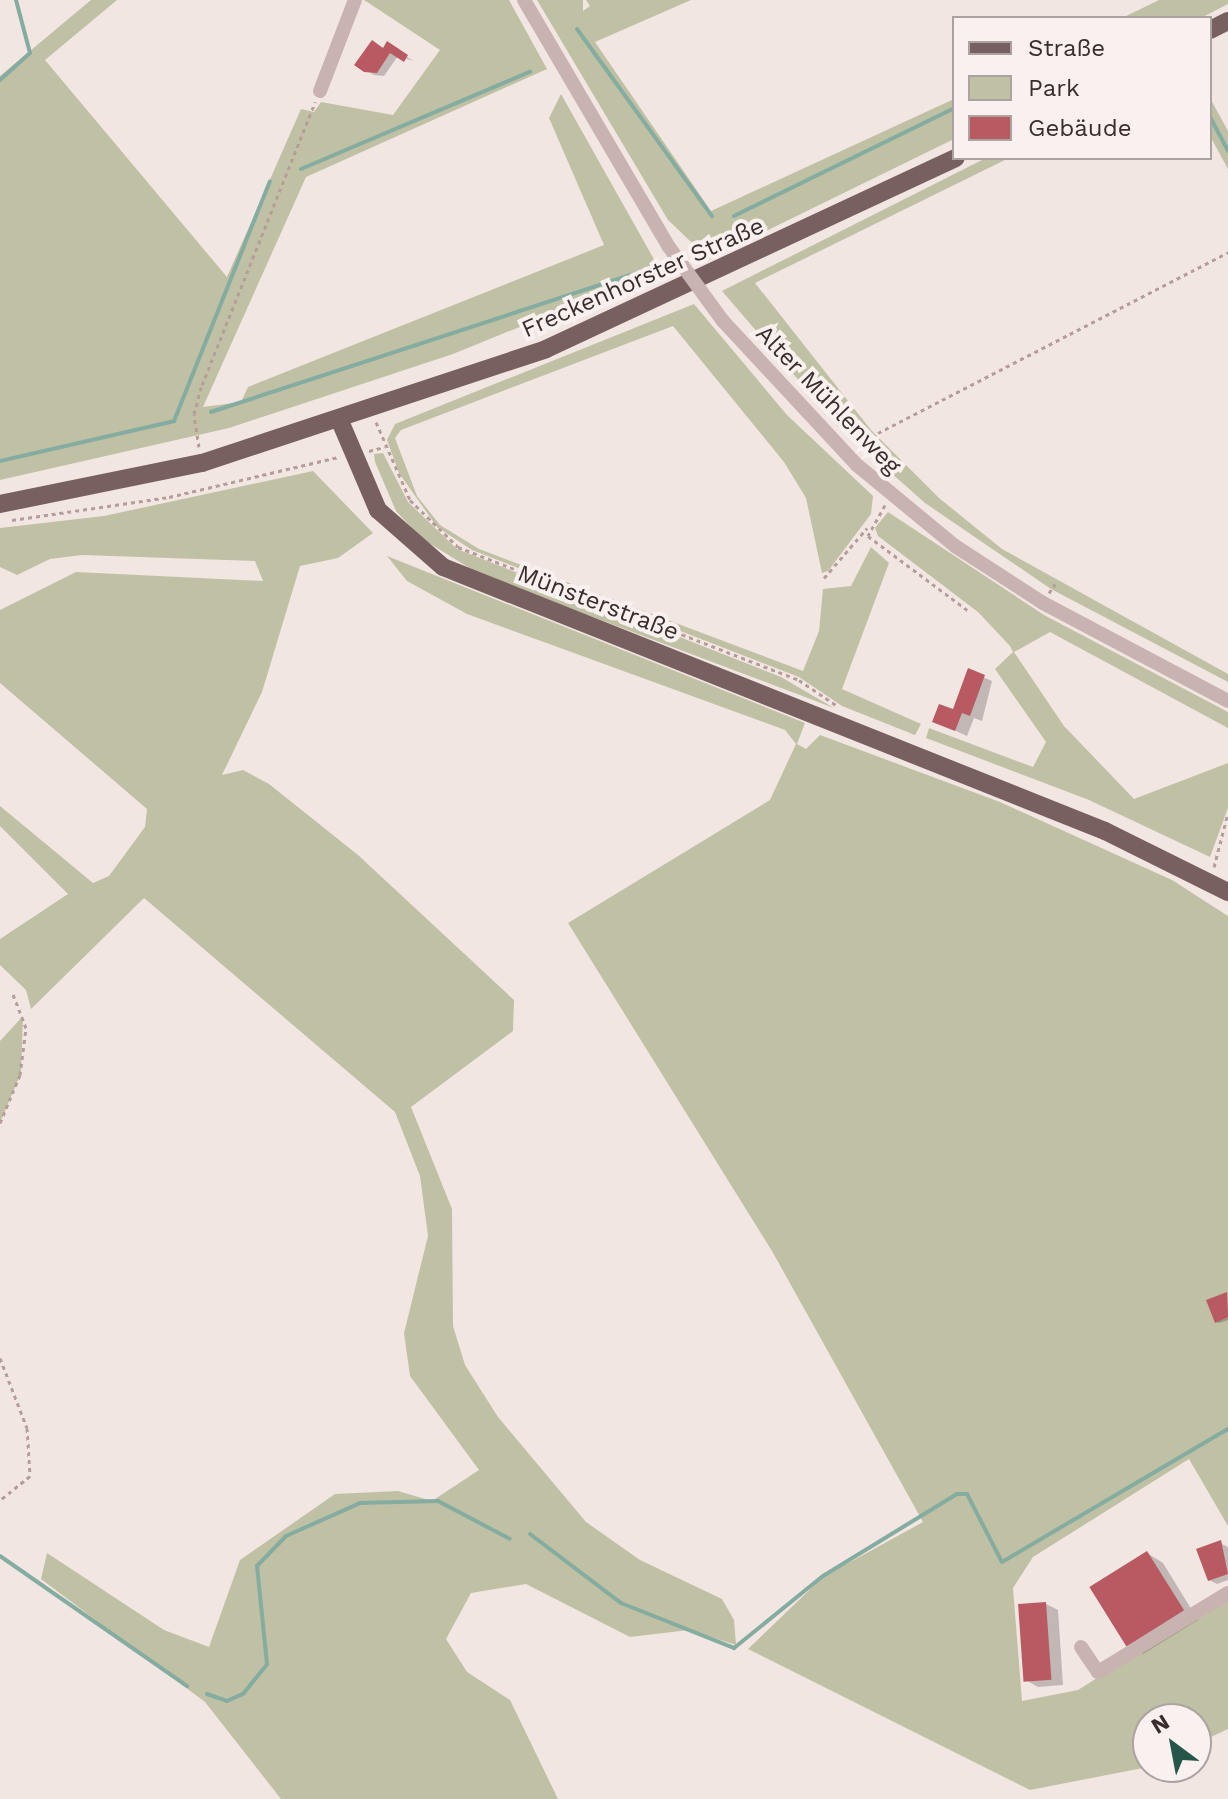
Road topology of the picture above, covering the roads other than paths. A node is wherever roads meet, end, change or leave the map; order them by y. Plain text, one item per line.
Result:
1 (355, 0) edge
2 (524, 0) edge
3 (320, 91) road end
4 (952, 160) edge
5 (340, 421) junction
6 (0, 504) edge
7 (1228, 701) edge
8 (1228, 892) edge
9 (1228, 1593) edge
10 (1081, 1647) dead end

1 - 3 street
2 - 7 street, Alter Mühlenweg, bridge
4 - 5 main road, Freckenhorster Straße
5 - 6 main road
5 - 8 main road, Münsterstraße
9 - 10 street

